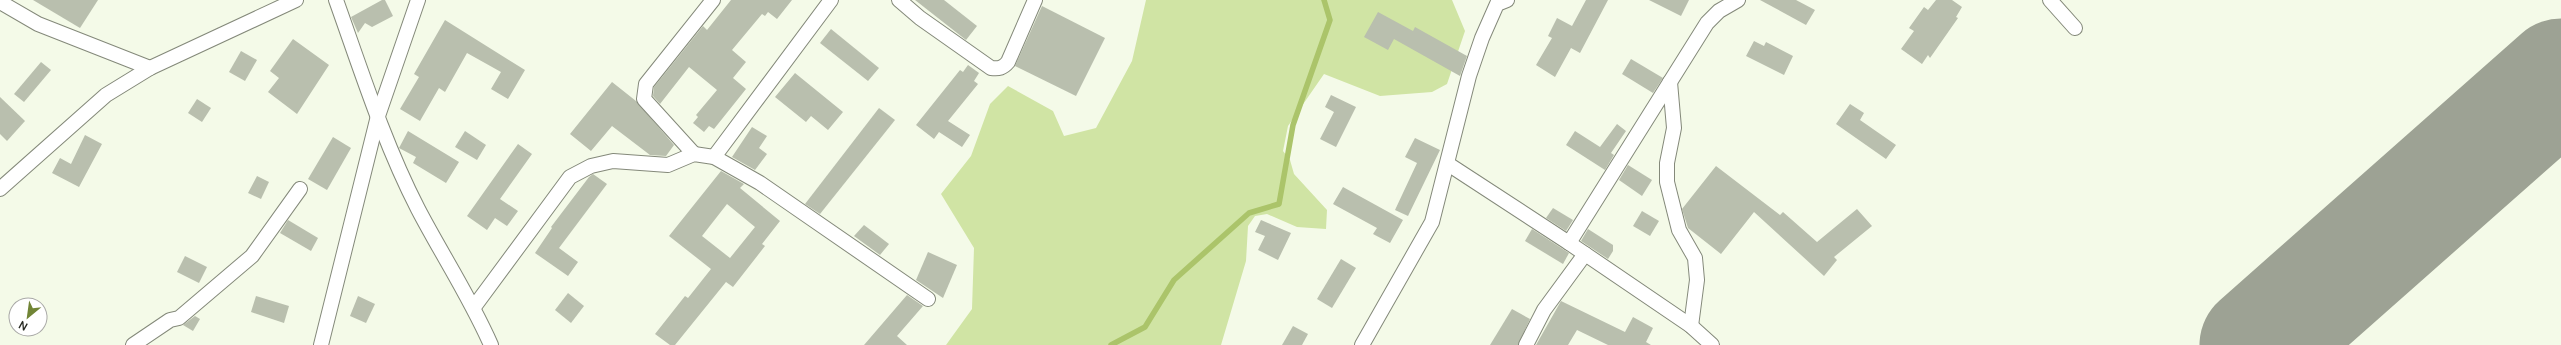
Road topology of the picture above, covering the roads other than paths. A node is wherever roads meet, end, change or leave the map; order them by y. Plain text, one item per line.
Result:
1 (296, 0) edge
2 (336, 0) edge
3 (418, 0) edge
4 (713, 0) edge
5 (831, 0) edge
6 (899, 0) edge
7 (1035, 0) edge
8 (1507, 0) edge
9 (2050, 0) edge
10 (0, 2) edge
11 (1731, 2) edge
12 (2075, 28) dead end
13 (150, 68) junction
14 (1670, 82) junction
15 (378, 116) junction
16 (694, 154) junction
17 (714, 158) junction
18 (1448, 164) junction
19 (0, 189) edge
20 (300, 189) dead end
21 (1569, 243) junction
22 (1585, 254) junction
23 (928, 299) dead end
24 (474, 307) junction
25 (1691, 326) junction
26 (133, 345) edge
27 (320, 345) edge
28 (491, 345) edge
29 (1362, 345) edge
30 (1526, 345) edge
31 (1712, 345) edge

1 - 13 street
2 - 15 street
3 - 15 street
4 - 16 street
5 - 17 street
6 - 7 street
8 - 18 street
9 - 12 street
10 - 13 street
11 - 14 street
13 - 19 street
14 - 21 street
14 - 25 street
15 - 24 street
15 - 27 street
16 - 17 street
16 - 24 street
17 - 23 street
18 - 21 street
18 - 29 street
20 - 26 street
21 - 22 street
22 - 25 street
22 - 30 street
24 - 28 street
25 - 31 street

